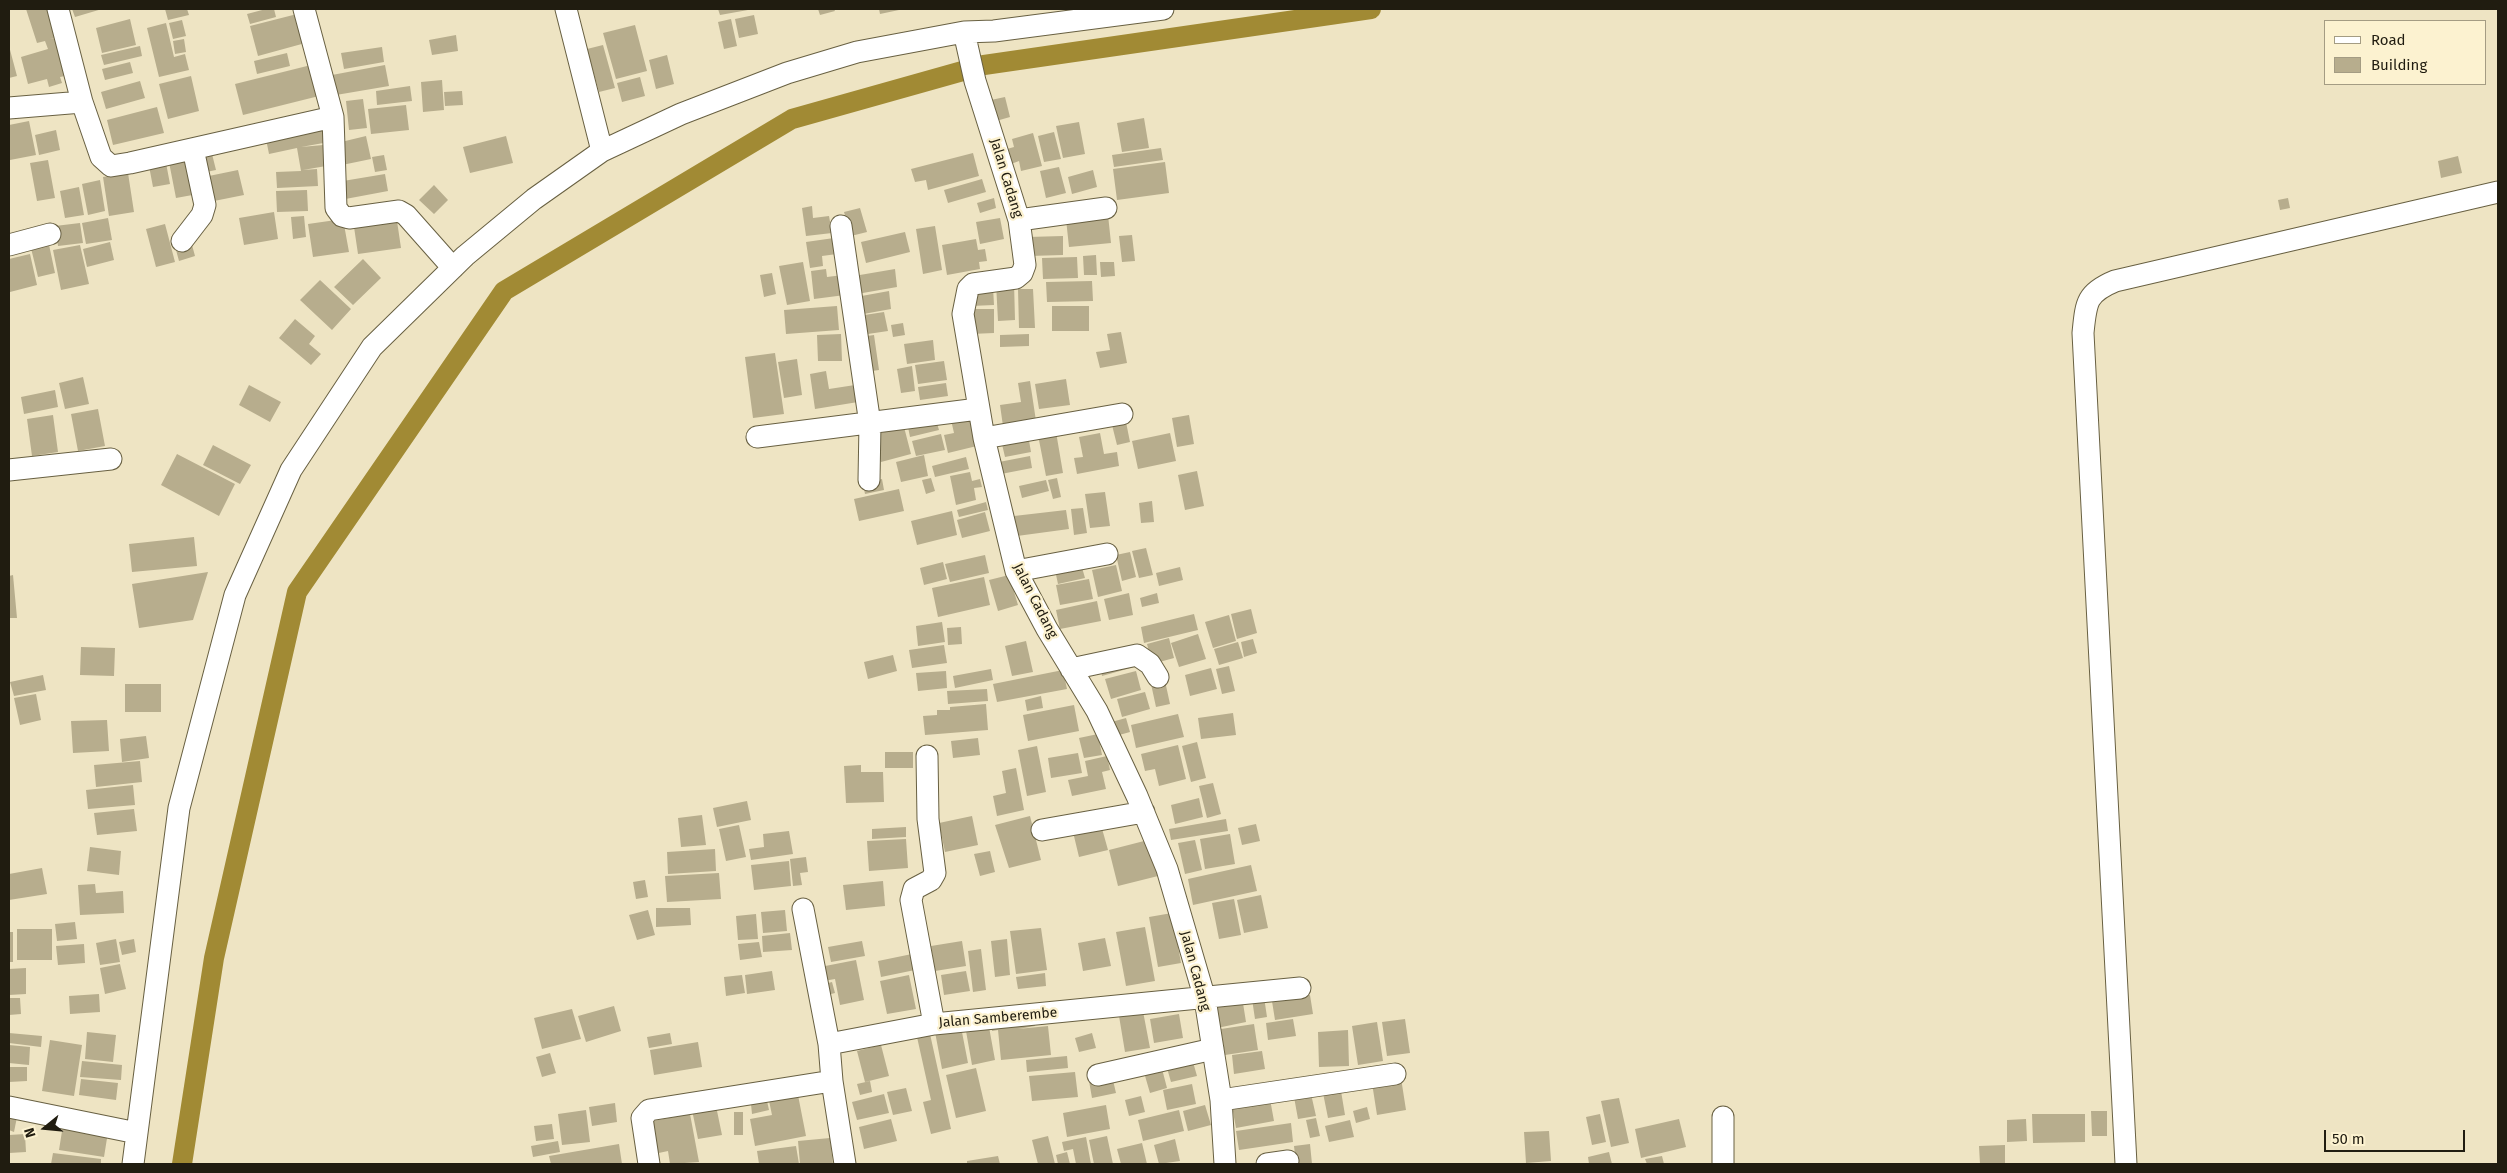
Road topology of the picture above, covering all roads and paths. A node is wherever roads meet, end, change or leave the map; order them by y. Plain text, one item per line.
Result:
1 (58, 9) edge
2 (304, 9) edge
3 (566, 9) edge
4 (1163, 9) edge
5 (966, 41) junction
6 (82, 102) junction
7 (9, 108) edge
8 (333, 118) junction
9 (193, 149) junction
10 (602, 151) junction
11 (2498, 192) edge
12 (1106, 208) dead end
13 (1020, 220) junction
14 (841, 226) dead end
15 (50, 234) dead end
16 (182, 241) dead end
17 (9, 245) edge
18 (453, 268) junction
19 (978, 409) junction
20 (1122, 414) dead end
21 (870, 424) junction
22 (757, 437) dead end
23 (984, 438) junction
24 (110, 459) dead end
25 (9, 470) edge
26 (869, 480) dead end
27 (1107, 554) dead end
28 (1016, 572) junction
29 (1071, 669) junction
30 (1158, 677) dead end
31 (928, 756) dead end
32 (1144, 812) junction
33 (1042, 830) dead end
34 (803, 909) dead end
35 (1300, 988) dead end
36 (1205, 999) junction
37 (934, 1024) junction
38 (829, 1044) junction
39 (1213, 1049) junction
40 (1395, 1074) dead end
41 (1098, 1075) dead end
42 (832, 1082) junction
43 (1220, 1100) junction
44 (9, 1107) edge
45 (1723, 1117) dead end
46 (137, 1132) junction
47 (1288, 1161) dead end
48 (133, 1164) edge
49 (649, 1164) edge
50 (845, 1164) edge
51 (1225, 1164) edge
52 (1267, 1164) edge
53 (1723, 1164) edge
54 (2126, 1164) edge

1 - 6 street
2 - 8 street
3 - 10 street
4 - 5 street
5 - 10 street
5 - 13 street, Jalan Cadang
6 - 7 street
6 - 9 street
8 - 9 street
8 - 18 street
9 - 16 street
10 - 18 street
11 - 54 street
12 - 13 street
13 - 19 street, Jalan Cadang
14 - 21 street
15 - 17 street
18 - 46 street
19 - 21 street
19 - 23 street, Jalan Cadang
20 - 23 street
21 - 22 street
21 - 26 street
23 - 28 street, Jalan Cadang
24 - 25 street
27 - 28 street
28 - 29 street, Jalan Cadang
29 - 30 street
29 - 32 street, Jalan Cadang
31 - 37 street
32 - 33 street
32 - 36 street, Jalan Cadang
34 - 38 street
35 - 36 street, Jalan Samberembe
36 - 37 street, Jalan Samberembe
36 - 39 street, Jalan Cadang
37 - 38 street, Jalan Samberembe
38 - 42 street
39 - 41 street
39 - 43 street, Jalan Cadang
40 - 43 street
42 - 49 street
42 - 50 street
43 - 51 street, Jalan Cadang
44 - 46 street
45 - 53 street
46 - 48 street
47 - 52 street

